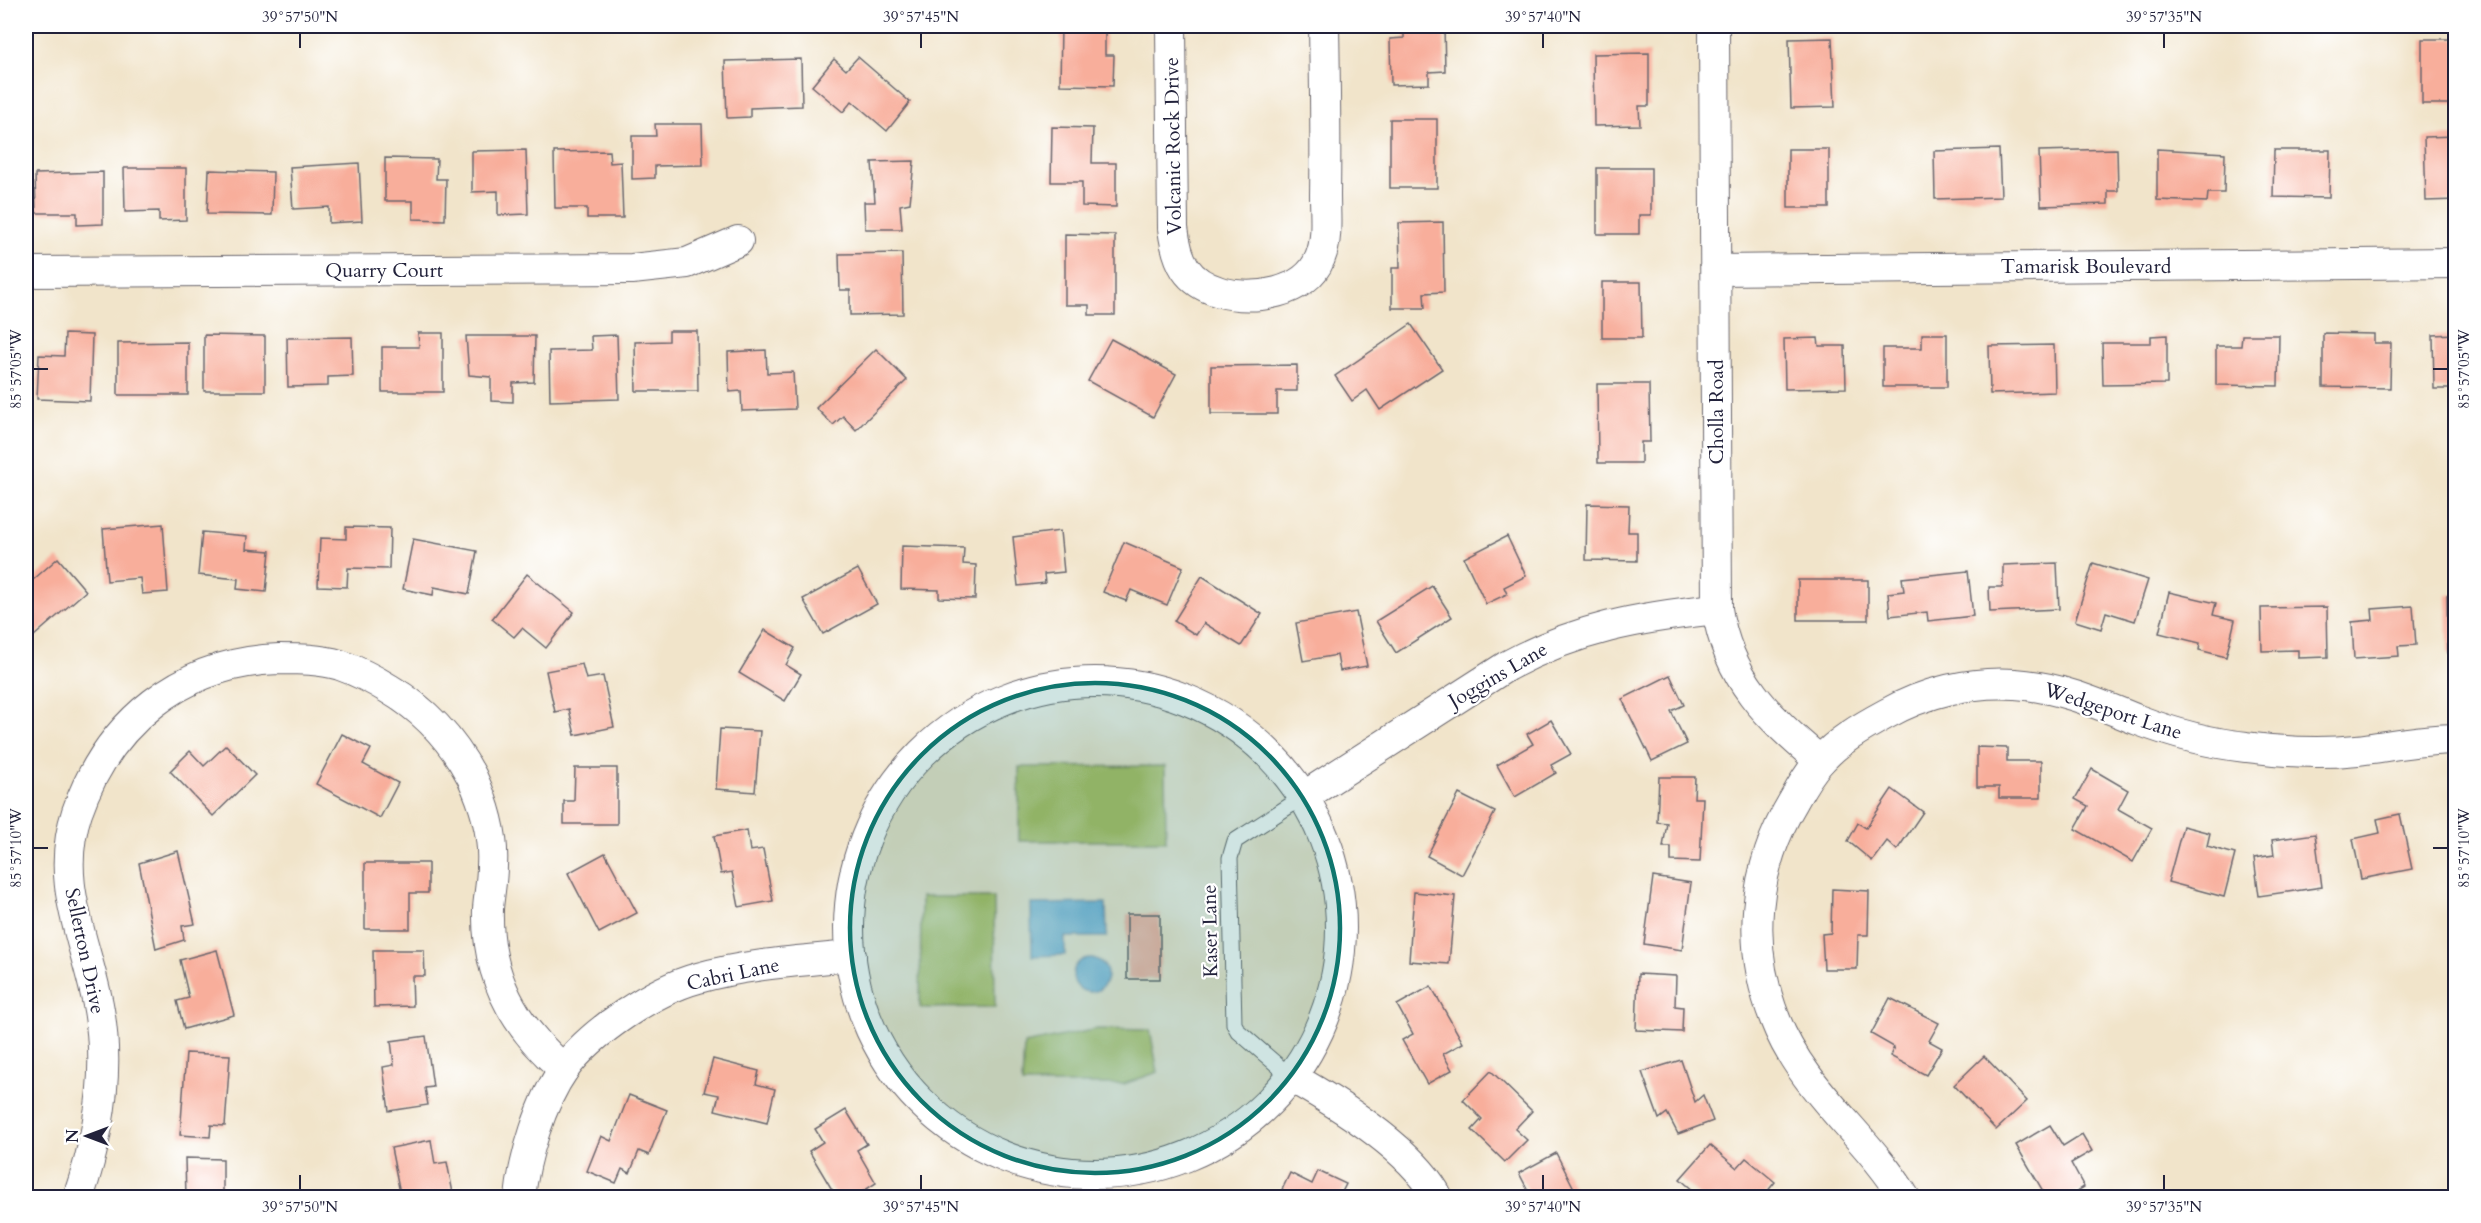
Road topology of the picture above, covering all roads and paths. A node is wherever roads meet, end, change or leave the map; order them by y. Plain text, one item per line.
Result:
1 (1171, 26) edge
2 (1324, 26) edge
3 (1714, 26) edge
4 (738, 241) dead end
5 (2456, 263) edge
6 (1716, 270) junction
7 (26, 272) edge
8 (1717, 609) junction
9 (2456, 739) edge
10 (1820, 761) junction
11 (1303, 797) junction
12 (851, 956) junction
13 (564, 1069) junction
14 (1291, 1077) junction
15 (78, 1197) edge
16 (520, 1197) edge
17 (1438, 1197) edge
18 (1905, 1197) edge

1 - 2 street, Volcanic Rock Drive
3 - 6 street, Cholla Road
4 - 7 street, Quarry Court
5 - 6 street, Tamarisk Boulevard
6 - 8 street, Cholla Road
8 - 10 street, Cholla Road
8 - 11 street, Joggins Lane
9 - 10 street, Wedgeport Lane
10 - 18 street, Wedgeport Lane
11 - 12 street
11 - 14 street
11 - 14 lane, Kaser Lane
12 - 13 street, Cabri Lane
12 - 14 street
13 - 15 street, Sellerton Drive
13 - 16 street, Cabri Lane
14 - 17 street

